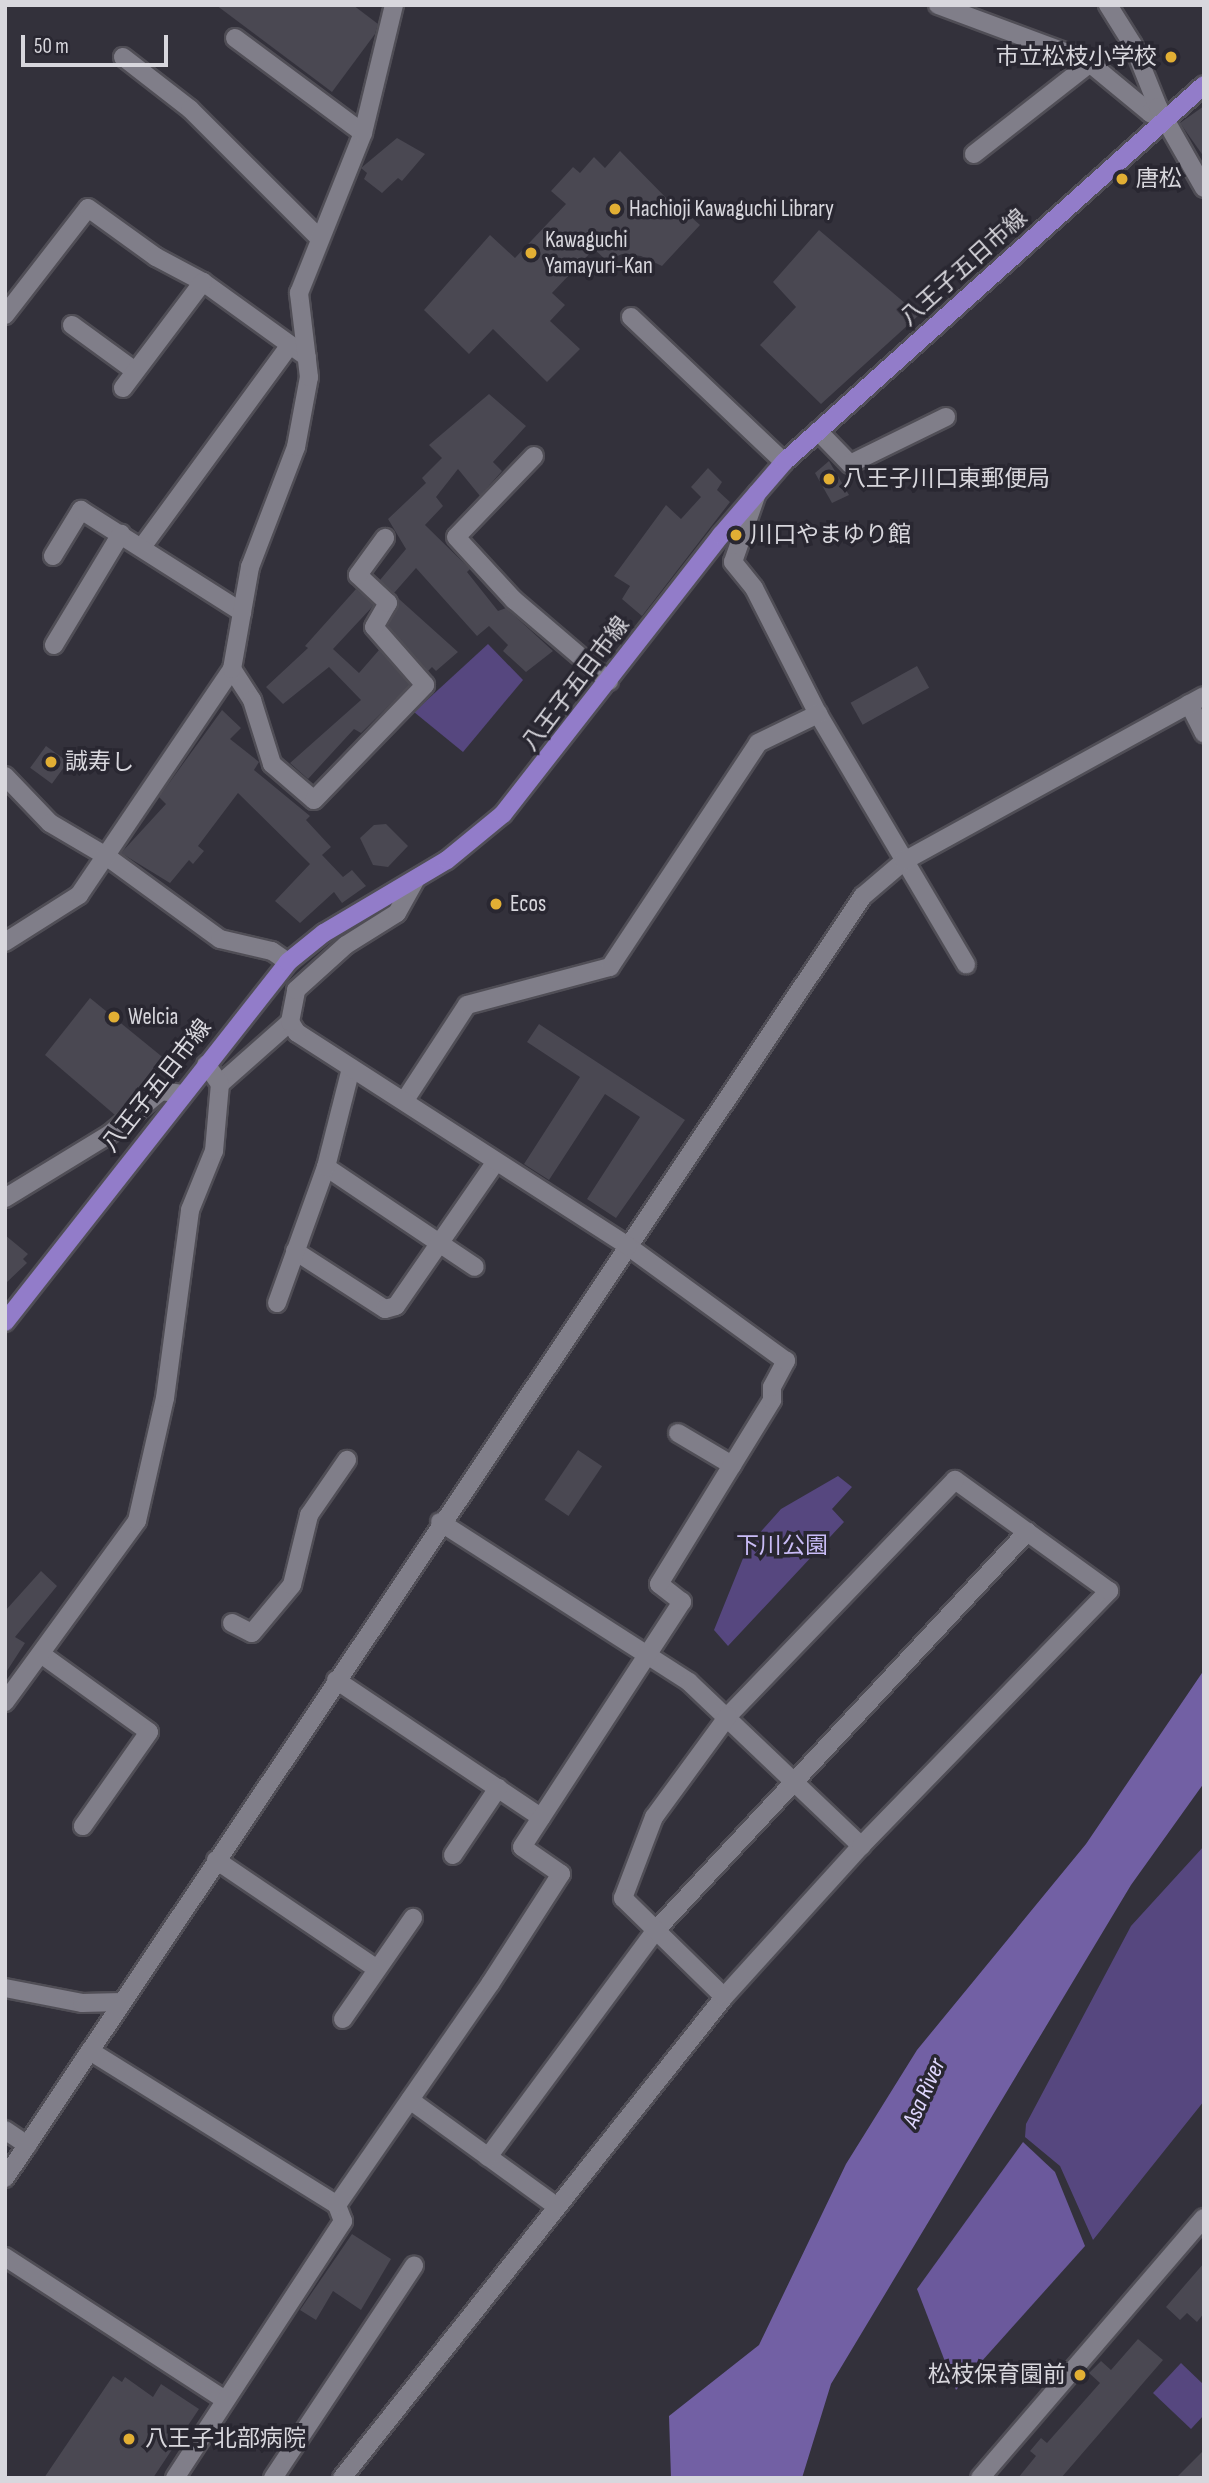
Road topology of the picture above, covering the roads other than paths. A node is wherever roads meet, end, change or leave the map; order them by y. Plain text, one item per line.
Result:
1 (394, 5) edge
2 (938, 5) edge
3 (1108, 5) edge
4 (241, 50) dead end
5 (123, 57) dead end
6 (1090, 63) junction
7 (1204, 85) edge
8 (1165, 120) junction
9 (363, 133) junction
10 (974, 154) dead end
11 (1204, 188) edge
12 (318, 237) junction
13 (203, 282) junction
14 (5, 315) edge
15 (631, 317) dead end
16 (72, 325) dead end
17 (290, 345) junction
18 (307, 357) junction
19 (135, 371) junction
20 (123, 388) dead end
21 (946, 417) dead end
22 (818, 431) junction
23 (534, 456) dead end
24 (784, 462) junction
25 (759, 489) junction
26 (121, 534) junction
27 (385, 538) dead end
28 (142, 547) junction
29 (53, 556) dead end
30 (242, 612) junction
31 (54, 645) dead end
32 (232, 668) junction
33 (609, 681) junction
34 (1196, 700) edge
35 (818, 714) junction
36 (1204, 733) edge
37 (5, 776) edge
38 (106, 856) junction
39 (904, 861) junction
40 (415, 880) junction
41 (5, 942) edge
42 (288, 962) junction
43 (966, 964) dead end
44 (290, 1022) junction
45 (206, 1064) junction
46 (351, 1068) junction
47 (220, 1084) junction
48 (182, 1094) junction
49 (405, 1100) junction
50 (495, 1163) junction
51 (326, 1167) junction
52 (5, 1198) edge
53 (440, 1242) junction
54 (628, 1246) junction
55 (295, 1251) junction
56 (475, 1267) dead end
57 (277, 1303) dead end
58 (5, 1322) edge
59 (678, 1433) dead end
60 (347, 1460) dead end
61 (732, 1465) junction
62 (440, 1522) junction
63 (1027, 1532) junction
64 (232, 1623) dead end
65 (41, 1654) junction
66 (648, 1655) junction
67 (336, 1680) junction
68 (5, 1702) edge
69 (728, 1716) junction
70 (794, 1780) junction
71 (498, 1788) junction
72 (541, 1817) junction
73 (83, 1826) dead end
74 (861, 1846) junction
75 (453, 1855) dead end
76 (216, 1860) junction
77 (414, 1918) dead end
78 (657, 1929) junction
79 (377, 1969) junction
80 (5, 1988) edge
81 (724, 1997) junction
82 (122, 2002) junction
83 (343, 2019) dead end
84 (90, 2051) junction
85 (410, 2100) junction
86 (5, 2130) edge
87 (27, 2145) junction
88 (488, 2157) junction
89 (5, 2178) edge
90 (337, 2205) junction
91 (556, 2206) junction
92 (1204, 2218) edge
93 (5, 2257) edge
94 (414, 2266) dead end
95 (225, 2400) junction
96 (175, 2478) edge
97 (273, 2478) edge
98 (342, 2478) edge
99 (980, 2478) edge

1 - 9 street
2 - 6 street
3 - 8 street
4 - 9 street
5 - 12 street
6 - 8 street
6 - 10 street
7 - 8 main road, 八王子五日市線
8 - 11 street
8 - 22 main road, 八王子五日市線
9 - 12 street
12 - 18 street
13 - 14 street
13 - 17 street
13 - 19 street
15 - 24 street
16 - 19 street
17 - 18 street
17 - 28 street
18 - 30 street
19 - 20 street
21 - 22 street
22 - 24 main road, 八王子五日市線
23 - 33 street
24 - 25 main road, 八王子五日市線
25 - 33 main road, 八王子五日市線
25 - 35 street
26 - 28 street
26 - 29 street
26 - 31 street
27 - 32 street
28 - 30 street
30 - 32 street
32 - 38 street
33 - 40 main road, 八王子五日市線
34 - 36 street
34 - 39 street
35 - 39 street
35 - 49 street
37 - 38 street
38 - 41 street
38 - 42 street
39 - 43 street
39 - 54 street
40 - 42 main road, 八王子五日市線
40 - 44 street
42 - 45 main road, 八王子五日市線
44 - 46 street
44 - 47 street
45 - 47 street
45 - 48 main road, 八王子五日市線
46 - 49 street
46 - 51 street
47 - 65 street
48 - 52 street
48 - 58 main road, 八王子五日市線
49 - 50 street
50 - 53 street
50 - 54 street
51 - 53 street
51 - 55 street
53 - 55 street
53 - 56 street
54 - 61 street
54 - 62 street
55 - 57 street
59 - 61 street
60 - 64 street
61 - 66 street
62 - 66 street
62 - 67 street
63 - 69 street
63 - 70 street
63 - 74 street
65 - 68 street
65 - 73 street
66 - 69 street
66 - 72 street
67 - 71 street
67 - 76 street
69 - 70 street
69 - 78 street
70 - 74 street
70 - 78 street
71 - 72 street
71 - 75 street
72 - 85 street
74 - 81 street
76 - 79 street
76 - 82 street
77 - 79 street
78 - 81 street
78 - 88 street
79 - 83 street
80 - 82 street
81 - 91 street
82 - 84 street
84 - 87 street
84 - 90 street
85 - 88 street
85 - 90 street
86 - 87 street
87 - 89 street
88 - 91 street
90 - 95 street
91 - 98 street
92 - 99 street
93 - 95 street
94 - 97 street
95 - 96 street

